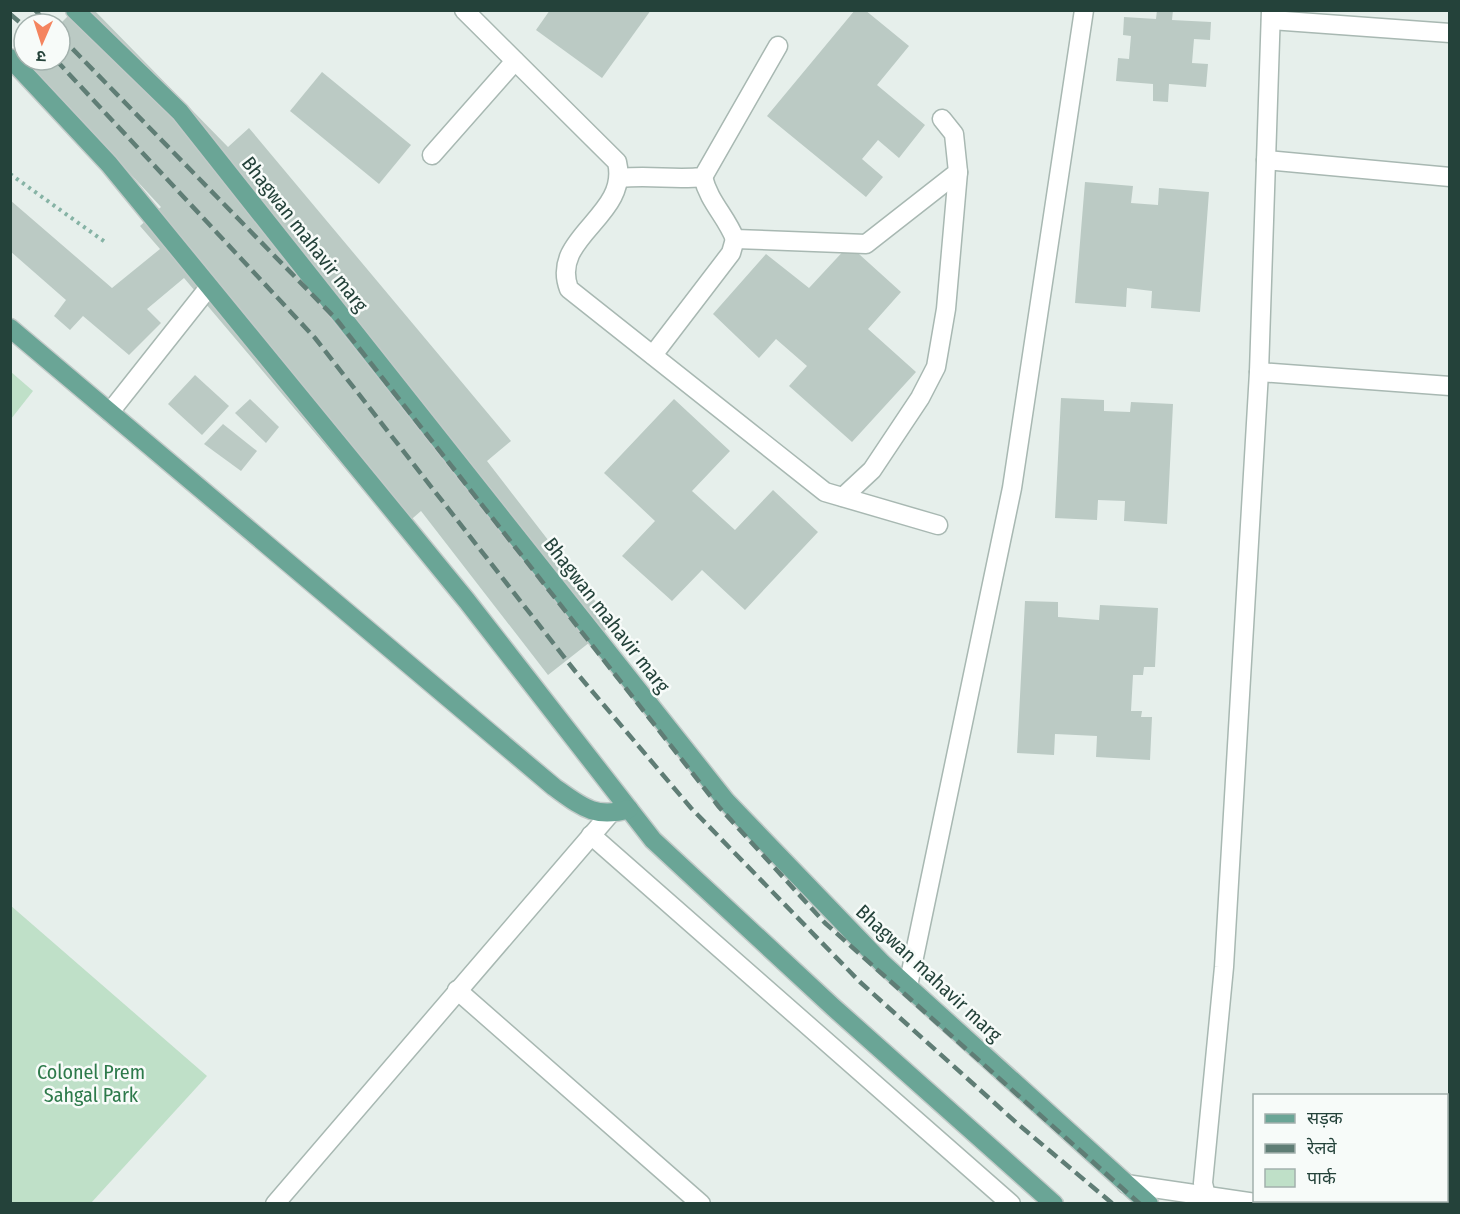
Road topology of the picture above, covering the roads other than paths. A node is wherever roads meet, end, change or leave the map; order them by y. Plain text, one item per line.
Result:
1 (75, 10) edge
2 (465, 10) edge
3 (1084, 10) edge
4 (1271, 15) edge
5 (1449, 33) edge
6 (778, 46) dead end
7 (10, 58) edge
8 (515, 61) junction
9 (942, 119) dead end
10 (432, 155) dead end
11 (1266, 160) junction
12 (958, 172) junction
13 (703, 177) junction
14 (1449, 177) edge
15 (621, 178) junction
16 (735, 239) junction
17 (209, 287) junction
18 (10, 328) edge
19 (653, 355) junction
20 (1259, 372) junction
21 (1449, 386) edge
22 (110, 412) junction
23 (843, 497) junction
24 (938, 525) dead end
25 (629, 809) junction
26 (609, 815) junction
27 (591, 835) junction
28 (908, 986) junction
29 (457, 990) junction
30 (1126, 1184) junction
31 (1210, 1200) edge
32 (275, 1203) edge
33 (701, 1203) edge
34 (1011, 1203) edge
35 (1054, 1203) edge
36 (1149, 1203) edge
37 (1262, 1203) edge

1 - 28 main road, Bhagwan mahavir marg
2 - 8 street
3 - 28 street
4 - 5 street
4 - 11 street
6 - 13 street
7 - 17 main road
8 - 10 street
8 - 15 street
9 - 12 street
11 - 14 street
11 - 20 street
12 - 16 street
12 - 23 street
13 - 15 street
13 - 16 street
15 - 19 street
16 - 19 street
17 - 22 street
17 - 25 main road
18 - 22 main road
19 - 23 street
20 - 21 street
20 - 31 street
22 - 26 main road
23 - 24 street
25 - 26 main road
25 - 35 main road
26 - 27 street
27 - 29 street
27 - 34 street
28 - 30 main road, Bhagwan mahavir marg
29 - 32 street
29 - 33 street
30 - 31 street
30 - 36 main road, Bhagwan mahavir marg
31 - 37 street

